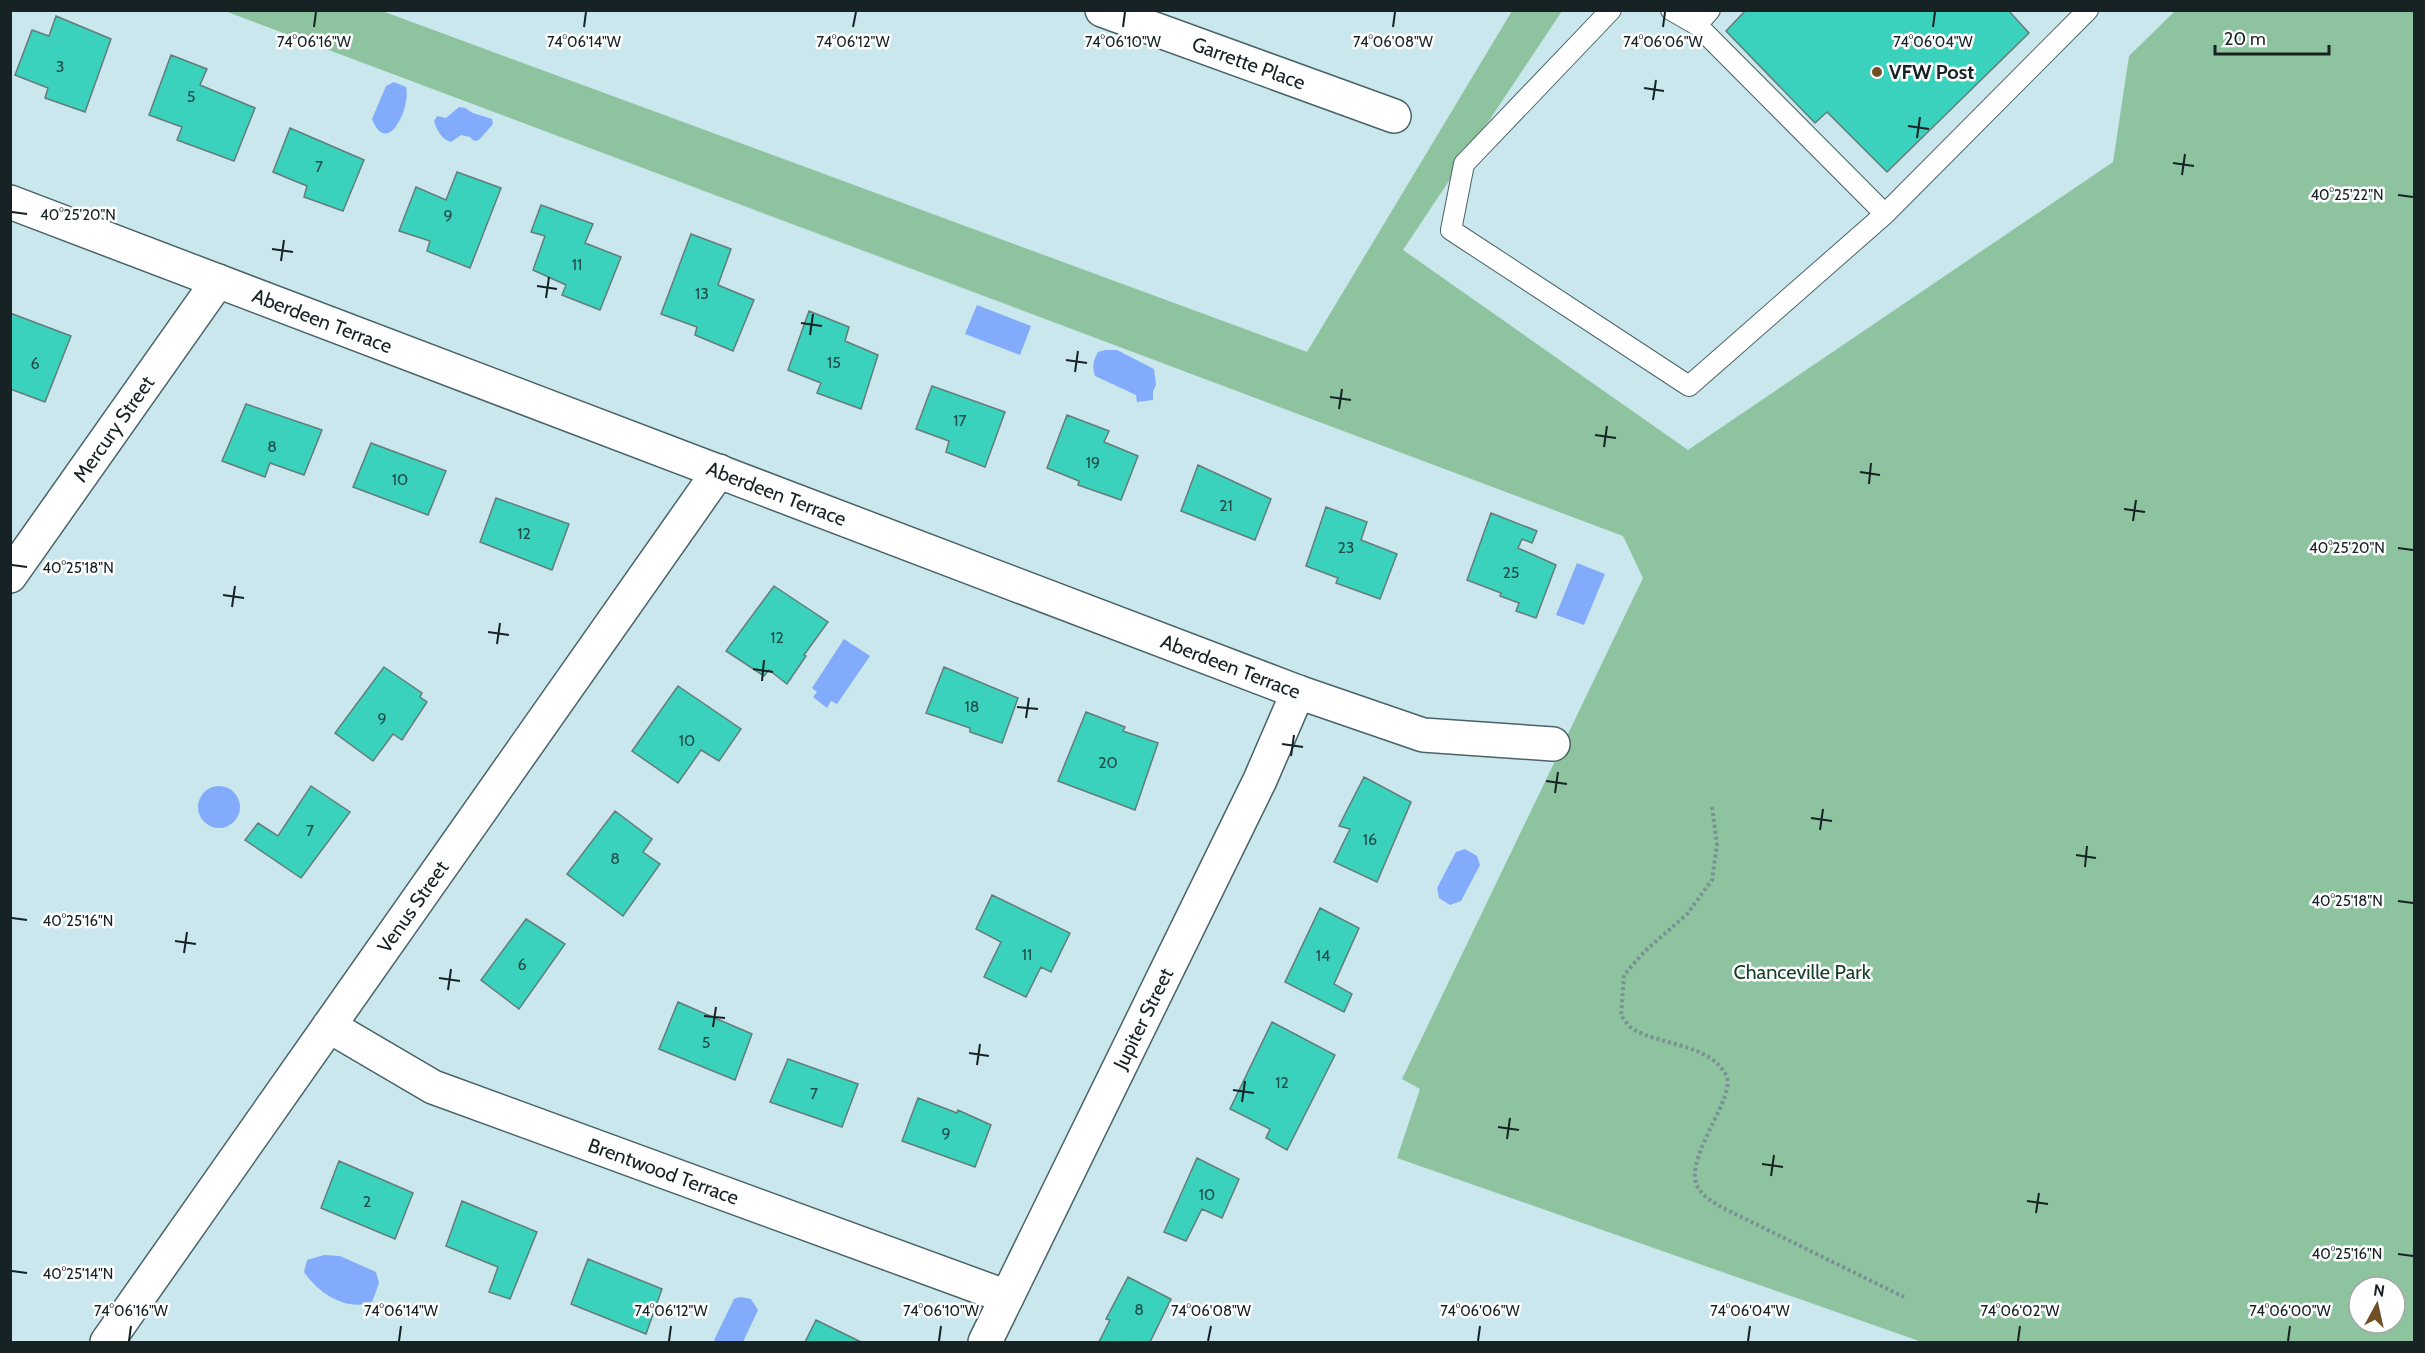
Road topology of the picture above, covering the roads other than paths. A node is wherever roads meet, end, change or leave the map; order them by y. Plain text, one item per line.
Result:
1 (1102, 10) edge
2 (1611, 10) edge
3 (1671, 10) edge
4 (2088, 10) edge
5 (1703, 18) edge
6 (1179, 23) edge
7 (1394, 116) dead end
8 (10, 202) edge
9 (1885, 214) junction
10 (218, 281) junction
11 (719, 471) junction
12 (10, 576) edge
13 (1298, 692) junction
14 (1553, 744) dead end
15 (328, 1026) junction
16 (1007, 1297) junction
17 (107, 1342) edge
18 (985, 1342) edge

1 - 6 street, Garrette Place
2 - 9 lane
3 - 5 lane
4 - 9 lane
5 - 9 lane
6 - 7 street, Garrette Place
8 - 10 street, Aberdeen Terrace
10 - 11 street, Aberdeen Terrace
10 - 12 street, Mercury Street
11 - 13 street, Aberdeen Terrace
11 - 15 street, Venus Street
13 - 14 street, Aberdeen Terrace
13 - 16 street, Jupiter Street
15 - 16 street, Brentwood Terrace
15 - 17 street, Venus Street
16 - 18 street, Jupiter Street

